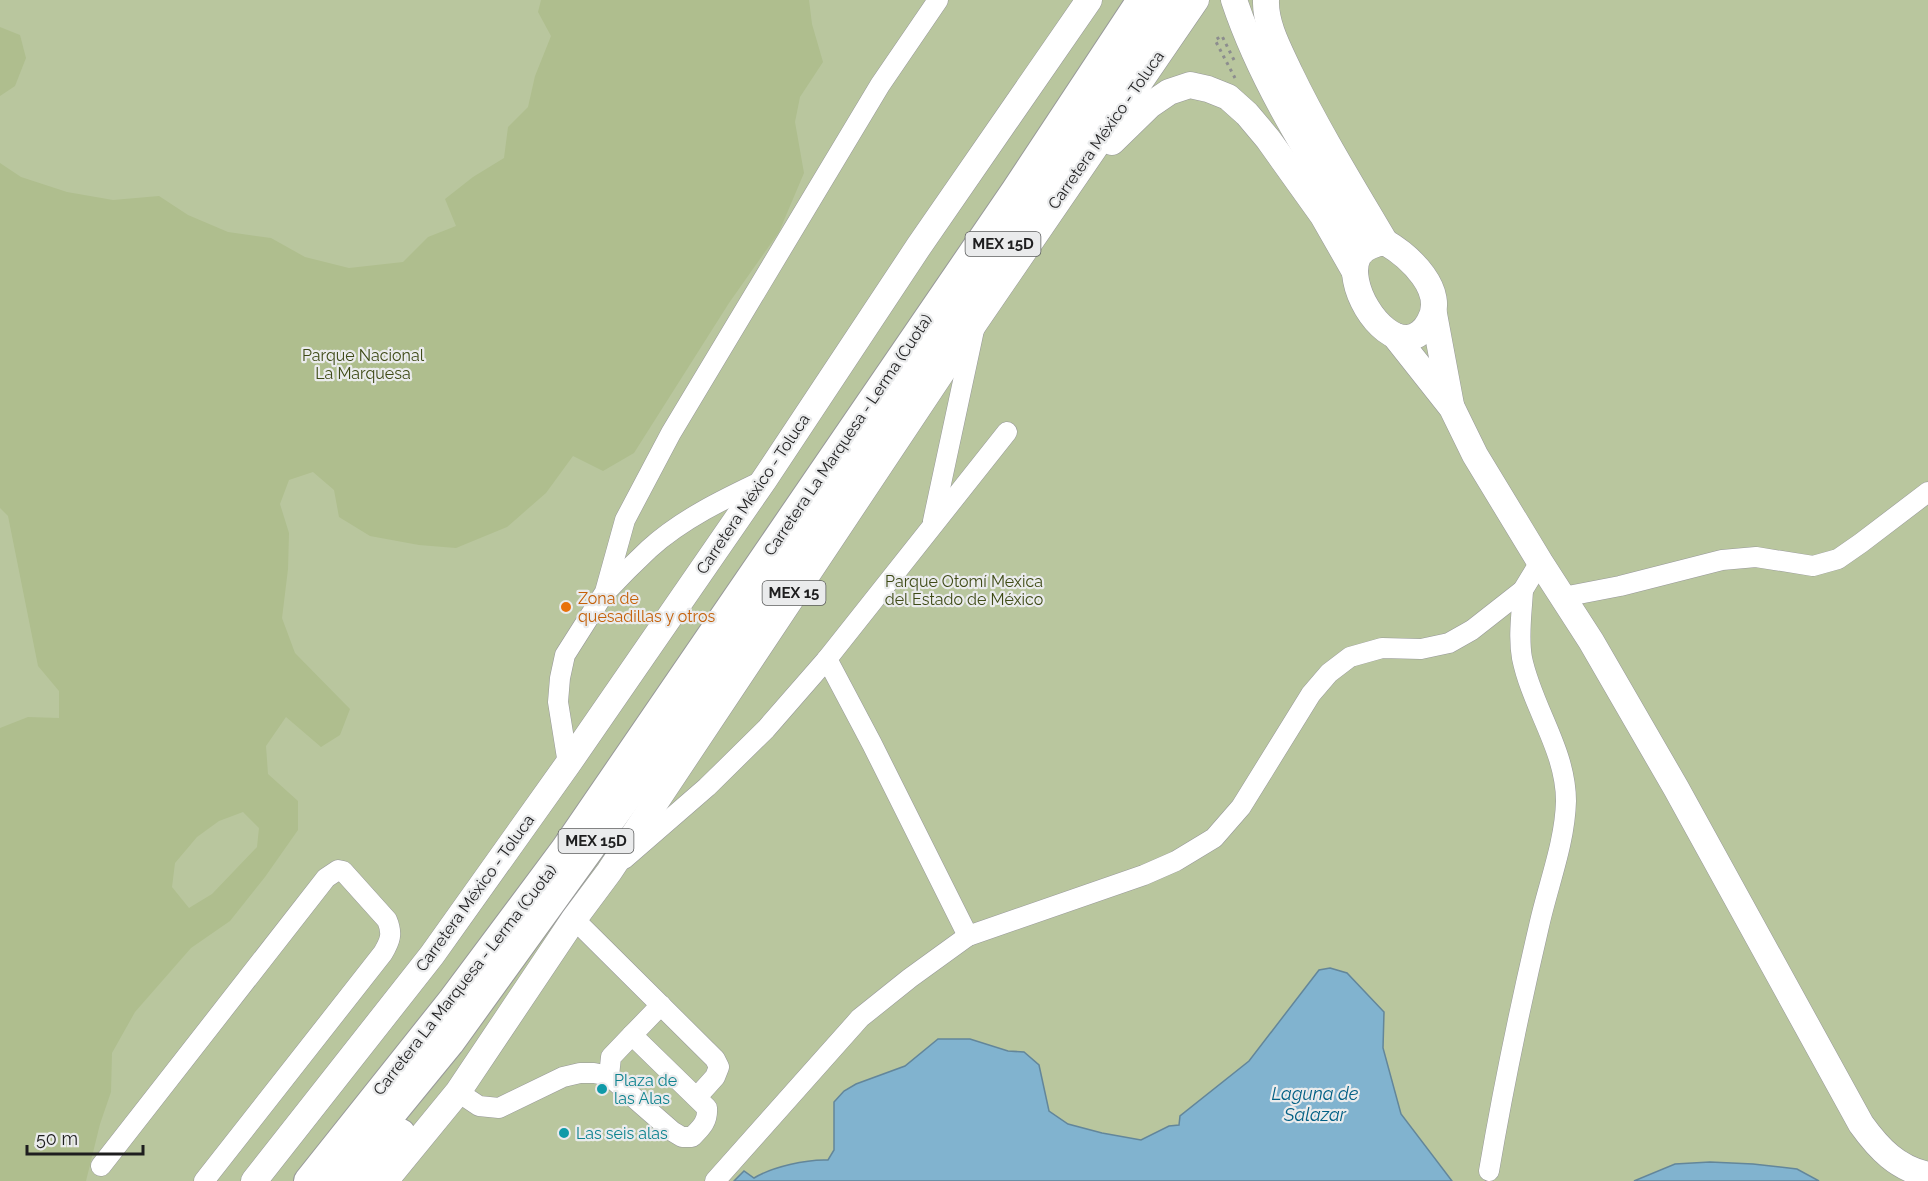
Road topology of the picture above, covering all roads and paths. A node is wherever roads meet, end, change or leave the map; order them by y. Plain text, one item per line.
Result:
1 (938, 0) edge
2 (1141, 0) edge
3 (1168, 0) edge
4 (1197, 0) edge
5 (1234, 0) edge
6 (1266, 0) edge
7 (1083, 6) edge
8 (1239, 68) dead end
9 (1237, 82) dead end
10 (1067, 187) junction
11 (1376, 244) junction
12 (1355, 272) junction
13 (1434, 314) junction
14 (976, 321) junction
15 (1395, 336) junction
16 (1452, 408) junction
17 (1007, 432) dead end
18 (764, 480) junction
19 (1928, 492) edge
20 (932, 526) junction
21 (1540, 561) junction
22 (1523, 590) junction
23 (605, 592) junction
24 (1563, 597) junction
25 (827, 659) junction
26 (670, 738) junction
27 (568, 764) junction
28 (609, 872) junction
29 (574, 919) junction
30 (968, 936) junction
31 (661, 1005) junction
32 (632, 1035) junction
33 (609, 1076) junction
34 (458, 1092) junction
35 (697, 1097) junction
36 (101, 1166) dead end
37 (1489, 1171) dead end
38 (1928, 1175) edge
39 (204, 1181) edge
40 (254, 1181) edge
41 (308, 1181) edge
42 (337, 1181) edge
43 (363, 1181) edge
44 (385, 1181) edge
45 (715, 1181) edge

1 - 23 street
2 - 41 highway, Carretera La Marquesa - Lerma (Cuota) / MEX 15D
3 - 26 highway, Carretera La Marquesa - Lerma (Cuota) / MEX 15D
4 - 10 main road, Carretera México - Toluca / MEX 15
5 - 11 main road
6 - 11 main road
7 - 18 main road, Carretera México - Toluca
8 - 9 path
10 - 12 main road
10 - 14 main road, Carretera México - Toluca / MEX 15
11 - 12 main road
11 - 13 main road
12 - 15 main road
13 - 15 main road
13 - 16 main road
14 - 20 street
14 - 28 main road, Carretera México - Toluca / MEX 15
15 - 16 main road
16 - 21 main road
17 - 20 street
18 - 23 street
18 - 27 main road, Carretera México - Toluca
19 - 24 street
20 - 25 street
21 - 22 street
21 - 24 main road
22 - 30 street
22 - 37 street
23 - 27 street
24 - 38 main road
25 - 28 street
25 - 30 street
26 - 42 highway, Carretera La Marquesa - Lerma (Cuota) / MEX 15D
26 - 43 highway
27 - 40 main road, Carretera México - Toluca
28 - 29 main road, Carretera México - Toluca / MEX 15
29 - 31 street
29 - 34 main road, Carretera México - Toluca / MEX 15
30 - 45 street
31 - 32 street
31 - 35 street
32 - 33 street
32 - 35 street
33 - 34 street
33 - 35 street
34 - 44 main road, Carretera México - Toluca / MEX 15
36 - 39 street

